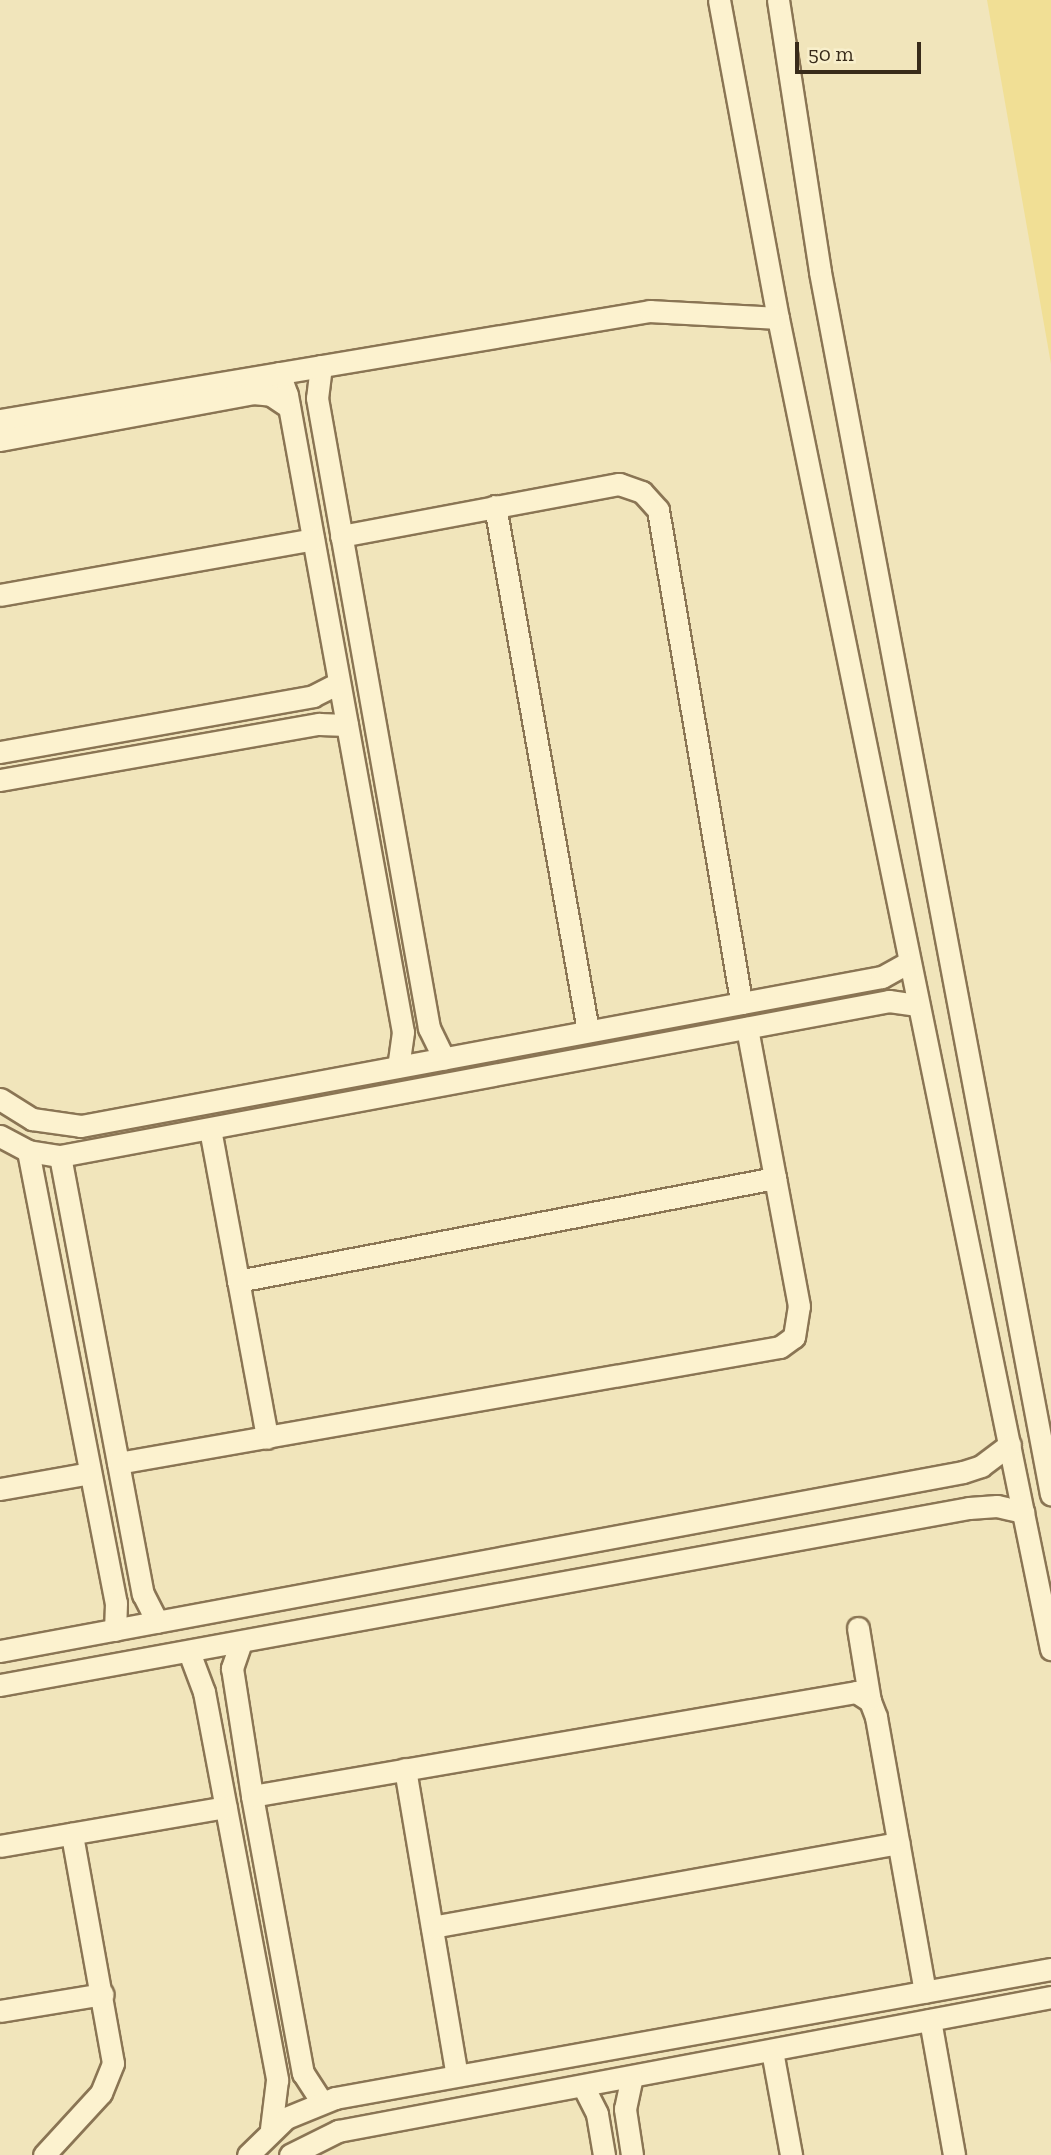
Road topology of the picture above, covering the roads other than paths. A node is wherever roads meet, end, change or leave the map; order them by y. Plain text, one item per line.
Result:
1 (719, 0) edge
2 (778, 0) edge
3 (778, 318) junction
4 (321, 366) junction
5 (279, 373) junction
6 (289, 407) junction
7 (0, 420) edge
8 (0, 440) edge
9 (495, 506) junction
10 (341, 536) junction
11 (313, 539) junction
12 (0, 595) edge
13 (339, 683) junction
14 (347, 725) junction
15 (0, 752) edge
16 (0, 780) edge
17 (909, 962) junction
18 (741, 1003) junction
19 (918, 1005) junction
20 (747, 1028) junction
21 (588, 1031) junction
22 (444, 1059) junction
23 (398, 1067) junction
24 (0, 1099) edge
25 (210, 1129) junction
26 (0, 1136) edge
27 (28, 1151) junction
28 (60, 1156) junction
29 (775, 1178) junction
30 (238, 1281) junction
31 (267, 1438) junction
32 (1010, 1444) junction
33 (118, 1463) junction
34 (90, 1473) junction
35 (0, 1489) edge
36 (1051, 1494) edge
37 (1023, 1512) junction
38 (157, 1622) junction
39 (858, 1628) dead end
40 (115, 1630) junction
41 (241, 1642) junction
42 (1051, 1649) edge
43 (0, 1651) edge
44 (189, 1652) junction
45 (0, 1685) edge
46 (870, 1701) junction
47 (405, 1769) junction
48 (252, 1796) junction
49 (226, 1807) junction
50 (72, 1834) junction
51 (898, 1843) junction
52 (0, 1846) edge
53 (432, 1927) junction
54 (1051, 1969) edge
55 (925, 1992) junction
56 (103, 1994) junction
57 (1051, 1997) edge
58 (0, 2011) edge
59 (930, 2020) junction
60 (772, 2051) junction
61 (457, 2075) junction
62 (632, 2077) junction
63 (583, 2086) junction
64 (321, 2101) junction
65 (271, 2129) junction
66 (44, 2155) edge
67 (248, 2155) edge
68 (290, 2155) edge
69 (604, 2155) edge
70 (632, 2155) edge
71 (791, 2155) edge
72 (954, 2155) edge

1 - 3 street
2 - 36 street
3 - 4 street
3 - 17 street
4 - 5 street
4 - 10 street
5 - 6 street
5 - 7 street
6 - 8 street
6 - 11 street
9 - 10 street
9 - 18 street
9 - 21 street
10 - 22 street
11 - 12 street
11 - 13 street
13 - 14 street
13 - 15 street
14 - 16 street
14 - 23 street
17 - 18 street
17 - 19 street
18 - 21 street
19 - 20 street
19 - 32 street
20 - 25 street
20 - 29 street
21 - 22 street
22 - 23 street
23 - 24 street
25 - 28 street
25 - 30 street
26 - 27 street
27 - 28 street
27 - 34 street
28 - 33 street
29 - 30 street
29 - 31 street
30 - 31 street
31 - 33 street
32 - 37 street
32 - 38 street
33 - 38 street
34 - 35 street
34 - 40 street
37 - 41 street
37 - 42 street
38 - 40 street
39 - 46 street
40 - 43 street
41 - 44 street
41 - 48 street
44 - 45 street
44 - 49 street
46 - 47 street
46 - 51 street
47 - 48 street
47 - 53 street
48 - 64 street
49 - 50 street
49 - 65 street
50 - 52 street
50 - 56 street
51 - 53 street
51 - 55 street
53 - 61 street
54 - 55 street
55 - 61 street
56 - 58 street
56 - 66 street
57 - 59 street
59 - 60 street
59 - 72 street
60 - 62 street
60 - 71 street
61 - 64 street
62 - 63 street
62 - 70 street
63 - 68 street
63 - 69 street
64 - 65 street
65 - 67 street

